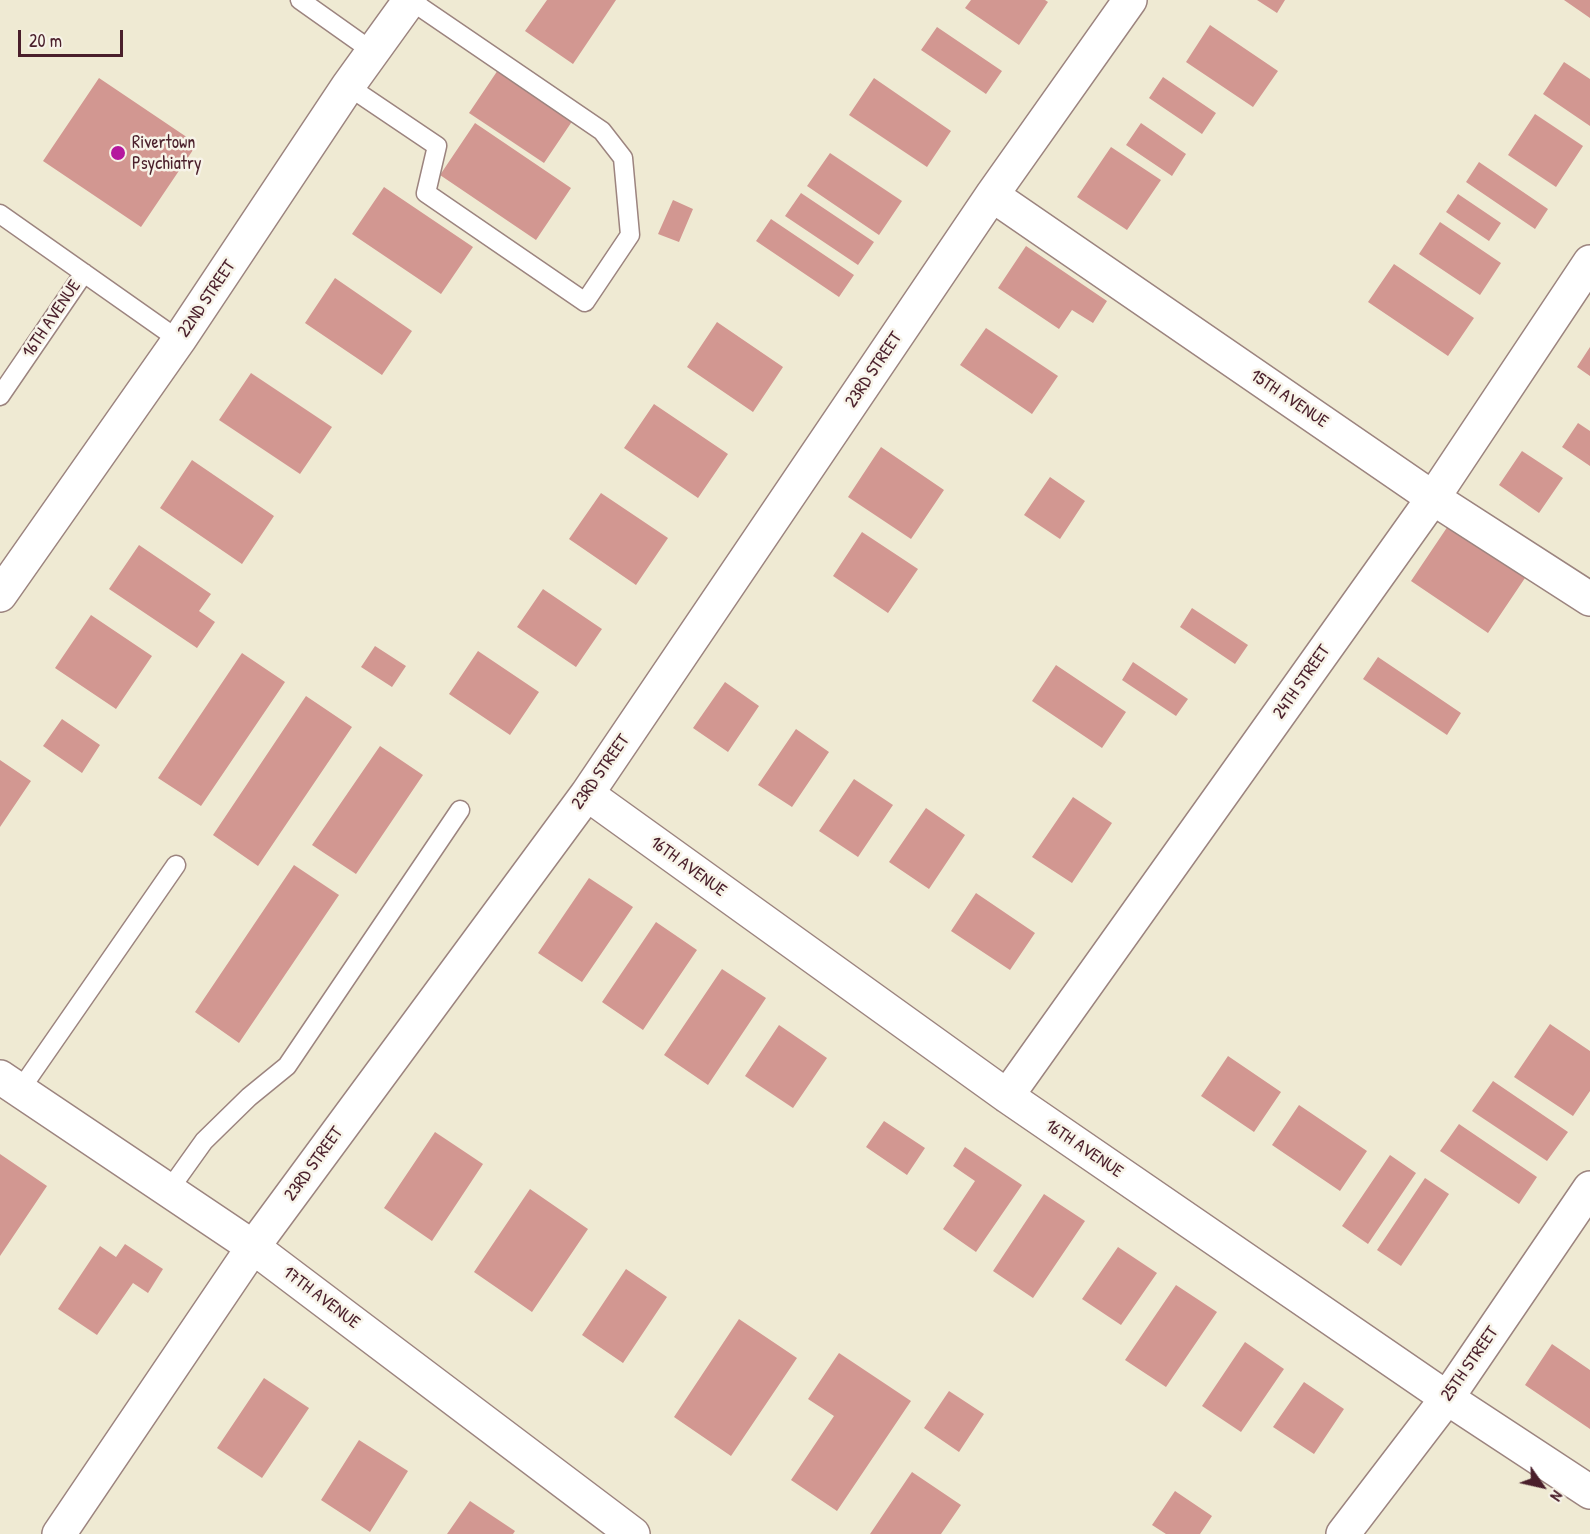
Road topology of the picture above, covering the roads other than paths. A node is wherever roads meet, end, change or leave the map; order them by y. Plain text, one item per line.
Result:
1 (300, 0) edge
2 (410, 0) edge
3 (1130, 0) edge
4 (372, 51) junction
5 (348, 86) junction
6 (992, 195) junction
7 (0, 214) edge
8 (1590, 262) edge
9 (84, 273) junction
10 (179, 340) junction
11 (0, 396) edge
12 (1433, 498) junction
13 (0, 595) edge
14 (1590, 599) edge
15 (587, 794) junction
16 (460, 810) dead end
17 (176, 865) dead end
18 (10, 1083) edge
19 (1007, 1096) junction
20 (1590, 1188) edge
21 (169, 1190) junction
22 (253, 1247) junction
23 (1447, 1398) junction
24 (1590, 1492) edge
25 (60, 1534) edge
26 (633, 1534) edge
27 (1343, 1534) edge

1 - 4 lane
2 - 4 street, 22ND STREET
2 - 5 lane
3 - 6 street, 23RD STREET
4 - 5 street, 22ND STREET
5 - 10 street, 22ND STREET
6 - 12 street, 15TH AVENUE
6 - 15 street, 23RD STREET
7 - 9 lane, 16TH AVENUE
8 - 12 street, 24TH STREET
9 - 10 lane, 16TH AVENUE
9 - 11 lane, 16TH AVENUE
10 - 13 street, 22ND STREET
12 - 14 street, 15TH AVENUE
12 - 19 street, 24TH STREET
15 - 19 street, 16TH AVENUE
15 - 22 street, 23RD STREET
16 - 21 lane
17 - 18 lane
18 - 21 street, 17TH AVENUE
19 - 23 street, 16TH AVENUE
20 - 23 street, 25TH STREET
21 - 22 street, 17TH AVENUE
22 - 25 street, 23RD STREET
22 - 26 street, 17TH AVENUE
23 - 24 street, 16TH AVENUE
23 - 27 street, 25TH STREET

